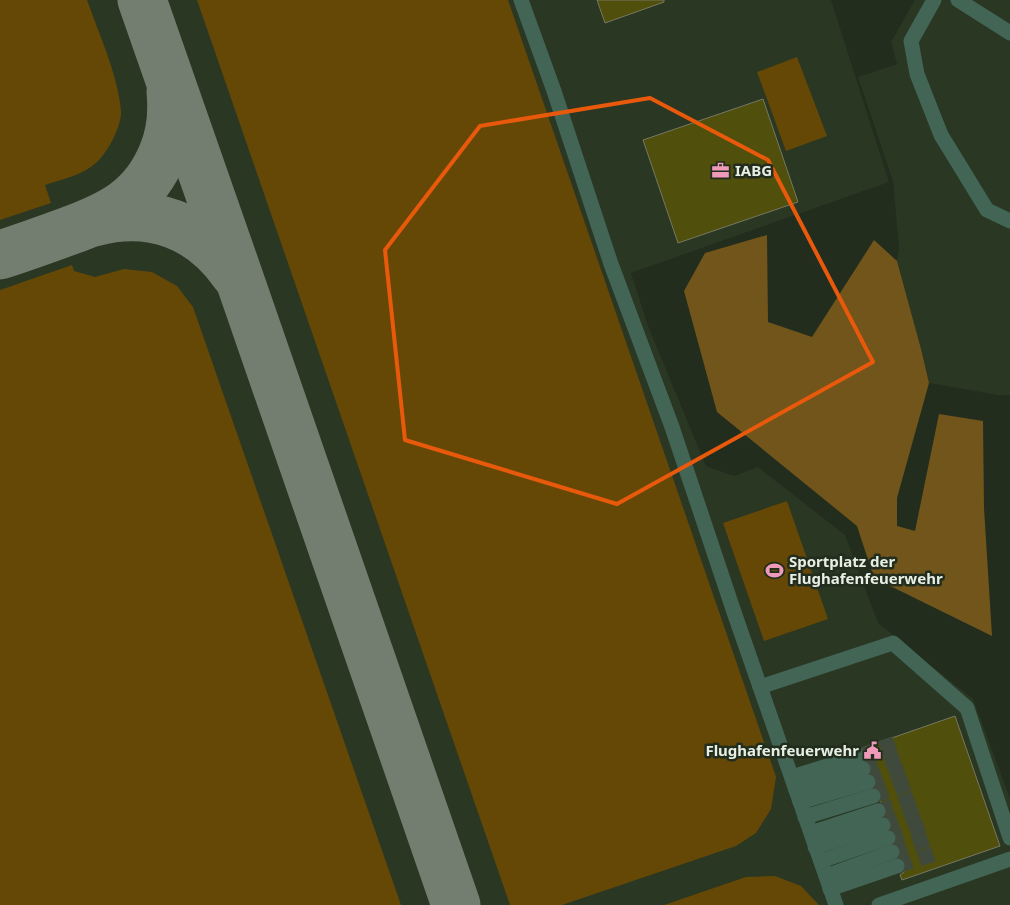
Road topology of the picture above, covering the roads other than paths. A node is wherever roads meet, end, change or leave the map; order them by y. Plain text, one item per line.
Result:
1 (521, 0) edge
2 (934, 0) edge
3 (958, 0) edge
4 (1010, 33) edge
5 (1010, 221) edge
6 (760, 687) junction
7 (866, 776) junction
8 (796, 790) junction
9 (805, 817) junction
10 (1010, 838) edge
11 (888, 839) junction
12 (816, 847) junction
13 (1010, 859) edge
14 (828, 882) junction
15 (836, 905) edge
16 (879, 905) edge

1 - 6 lane
2 - 5 lane
3 - 4 lane
6 - 8 lane
6 - 10 lane
7 - 8 lane
7 - 8 lane
7 - 9 lane
8 - 9 lane
9 - 12 lane
11 - 12 lane
11 - 12 lane
11 - 14 lane
12 - 14 lane
13 - 16 lane
14 - 15 lane

